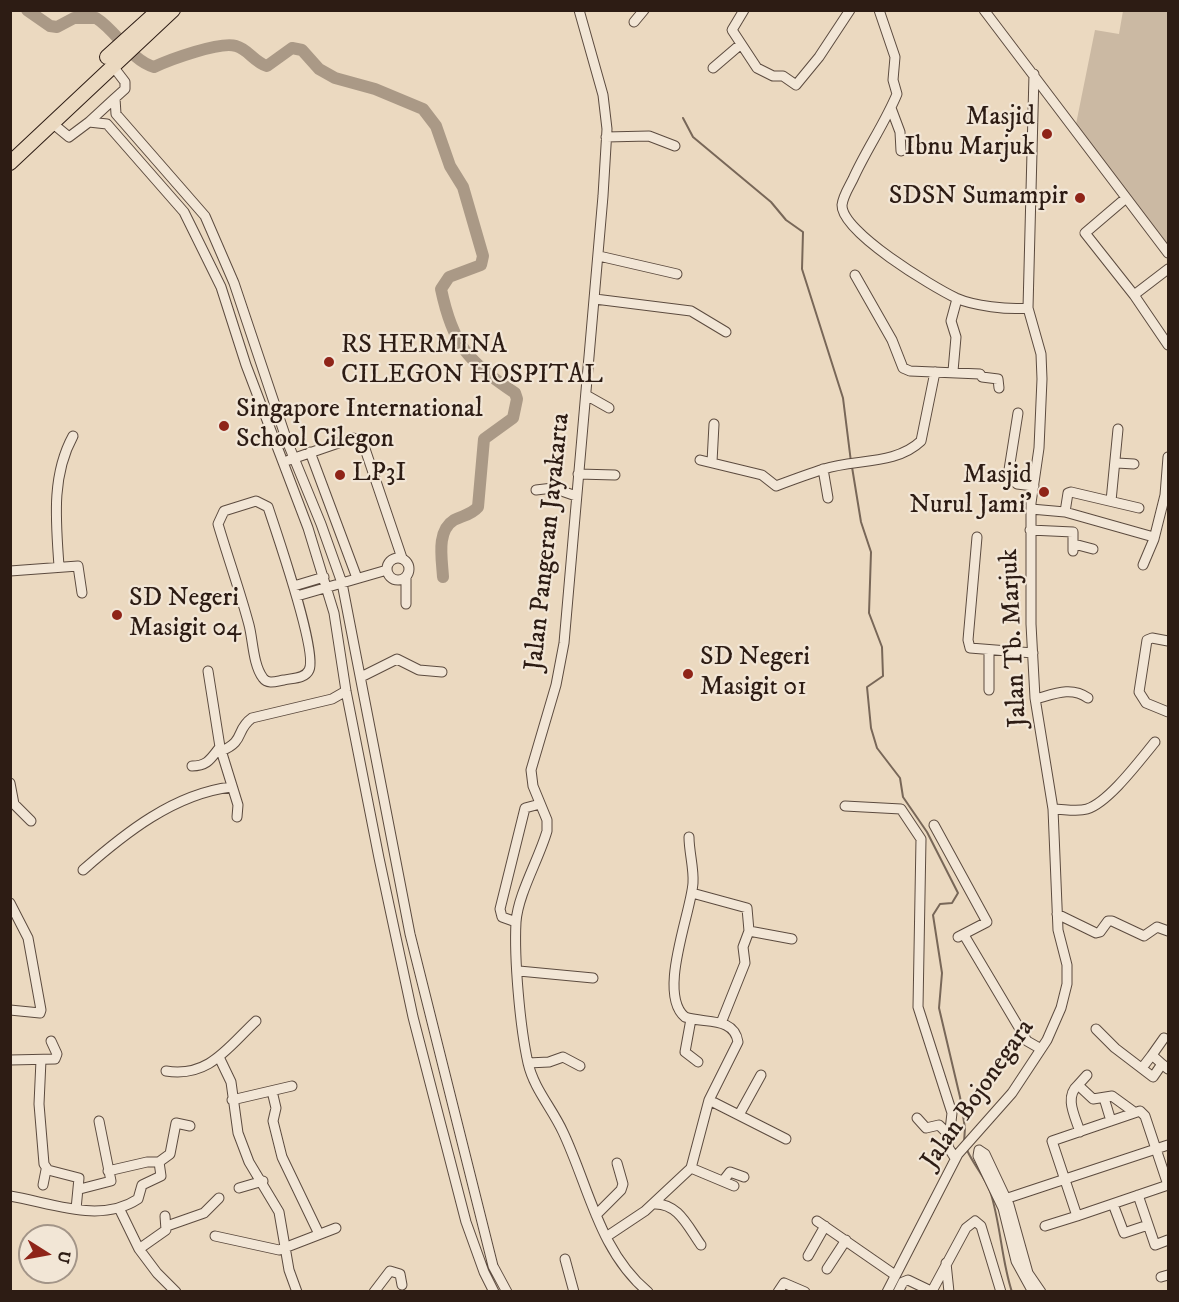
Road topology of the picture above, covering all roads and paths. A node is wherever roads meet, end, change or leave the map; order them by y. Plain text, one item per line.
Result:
1 (159, 10) edge
2 (173, 10) edge
3 (579, 10) edge
4 (644, 10) edge
5 (744, 10) edge
6 (849, 10) edge
7 (879, 10) edge
8 (984, 10) edge
9 (634, 22) dead end
10 (741, 44) junction
11 (125, 47) junction
12 (109, 62) junction
13 (713, 68) dead end
14 (1034, 74) junction
15 (115, 98) junction
16 (891, 108) junction
17 (116, 114) junction
18 (52, 123) junction
19 (89, 123) junction
20 (107, 124) junction
21 (606, 137) junction
22 (675, 146) dead end
23 (10, 151) edge
24 (901, 151) dead end
25 (10, 163) edge
26 (1126, 198) junction
27 (1168, 254) edge
28 (599, 256) junction
29 (1168, 269) edge
30 (677, 274) dead end
31 (855, 275) dead end
32 (1134, 295) junction
33 (595, 299) junction
34 (957, 299) junction
35 (1028, 308) junction
36 (246, 319) junction
37 (233, 324) junction
38 (726, 332) dead end
39 (1168, 345) edge
40 (935, 372) junction
41 (953, 372) junction
42 (999, 388) dead end
43 (586, 395) junction
44 (609, 408) dead end
45 (1018, 413) dead end
46 (714, 424) dead end
47 (1118, 429) dead end
48 (73, 436) dead end
49 (310, 452) junction
50 (1168, 457) edge
51 (294, 458) junction
52 (700, 460) dead end
53 (282, 462) junction
54 (712, 462) junction
55 (1117, 463) junction
56 (1134, 464) dead end
57 (298, 468) junction
58 (823, 469) junction
59 (286, 472) junction
60 (578, 474) junction
61 (615, 475) dead end
62 (1034, 486) junction
63 (536, 490) dead end
64 (576, 496) junction
65 (828, 498) dead end
66 (1111, 501) junction
67 (1139, 508) dead end
68 (1031, 509) junction
69 (1065, 512) junction
70 (1030, 530) junction
71 (977, 537) dead end
72 (1154, 539) junction
73 (1093, 549) dead end
74 (402, 558) junction
75 (1143, 565) dead end
76 (59, 566) junction
77 (387, 570) junction
78 (10, 571) edge
79 (406, 577) junction
80 (324, 578) junction
81 (357, 578) junction
82 (342, 583) junction
83 (327, 588) junction
84 (295, 591) junction
85 (82, 593) dead end
86 (406, 604) dead end
87 (1168, 641) edge
88 (988, 650) junction
89 (1033, 653) junction
90 (208, 671) dead end
91 (442, 672) dead end
92 (361, 677) junction
93 (989, 690) dead end
94 (346, 691) junction
95 (1088, 698) dead end
96 (1036, 699) junction
97 (1168, 711) edge
98 (1155, 742) dead end
99 (220, 749) junction
100 (192, 766) dead end
101 (10, 783) edge
102 (231, 787) junction
103 (540, 804) junction
104 (845, 806) dead end
105 (1053, 809) junction
106 (237, 817) dead end
107 (30, 820) dead end
108 (934, 825) dead end
109 (689, 837) dead end
110 (83, 870) dead end
111 (692, 893) junction
112 (10, 903) edge
113 (1057, 914) junction
114 (516, 922) junction
115 (1168, 930) edge
116 (749, 931) junction
117 (792, 939) dead end
118 (396, 940) junction
119 (411, 941) junction
120 (519, 970) junction
121 (593, 978) dead end
122 (10, 1010) edge
123 (691, 1019) junction
124 (256, 1021) dead end
125 (721, 1023) junction
126 (1096, 1029) dead end
127 (1164, 1038) dead end
128 (51, 1041) dead end
129 (1041, 1049) junction
130 (1152, 1055) junction
131 (219, 1057) junction
132 (10, 1060) edge
133 (41, 1060) junction
134 (698, 1062) dead end
135 (528, 1063) junction
136 (580, 1066) dead end
137 (1166, 1066) edge
138 (1142, 1068) junction
139 (166, 1071) dead end
140 (761, 1075) dead end
141 (1087, 1075) dead end
142 (1078, 1085) junction
143 (292, 1086) dead end
144 (272, 1091) junction
145 (1104, 1098) junction
146 (232, 1100) junction
147 (709, 1100) junction
148 (1134, 1112) junction
149 (740, 1113) junction
150 (917, 1118) dead end
151 (99, 1121) dead end
152 (1111, 1121) junction
153 (190, 1126) dead end
154 (1080, 1132) junction
155 (950, 1136) junction
156 (786, 1139) dead end
157 (1168, 1145) edge
158 (1156, 1149) junction
159 (957, 1156) junction
160 (159, 1162) junction
161 (617, 1163) dead end
162 (691, 1168) junction
163 (46, 1170) junction
164 (108, 1171) junction
165 (744, 1177) dead end
166 (1064, 1180) junction
167 (263, 1181) junction
168 (723, 1181) junction
169 (44, 1185) dead end
170 (734, 1186) dead end
171 (1168, 1186) edge
172 (239, 1188) dead end
173 (80, 1189) junction
174 (1138, 1195) junction
175 (10, 1196) edge
176 (219, 1198) dead end
177 (1005, 1203) junction
178 (653, 1204) junction
179 (1113, 1204) junction
180 (119, 1208) junction
181 (76, 1209) junction
182 (596, 1215) junction
183 (1077, 1216) junction
184 (1045, 1226) dead end
185 (1148, 1226) junction
186 (336, 1228) dead end
187 (319, 1234) junction
188 (214, 1236) dead end
189 (606, 1237) junction
190 (846, 1240) junction
191 (1168, 1240) edge
192 (701, 1245) dead end
193 (286, 1249) junction
194 (139, 1250) junction
195 (807, 1256) dead end
196 (565, 1259) dead end
197 (946, 1263) junction
198 (827, 1269) dead end
199 (896, 1275) junction
200 (402, 1285) dead end
201 (1031, 1286) edge
202 (646, 1291) edge
203 (933, 1291) edge
204 (176, 1292) edge
205 (297, 1292) edge
206 (374, 1292) edge
207 (494, 1292) edge
208 (507, 1292) edge
209 (574, 1292) edge
210 (778, 1292) edge
211 (804, 1292) edge
212 (887, 1292) edge
213 (898, 1292) edge
214 (950, 1292) edge
215 (1001, 1292) edge
216 (1041, 1292) edge

1 - 11 highway
2 - 11 highway
3 - 21 street, Jalan Pangeran Jayakarta
4 - 9 street
5 - 10 street
6 - 10 street
7 - 16 street
8 - 14 street
10 - 13 street
11 - 12 highway
12 - 15 street
12 - 18 highway
12 - 23 highway
14 - 26 street
14 - 35 street, Jalan Tb. Marjuk
15 - 17 street
15 - 19 street
16 - 24 street
16 - 34 street
17 - 20 street
17 - 36 street
18 - 19 street
18 - 25 highway
19 - 20 street
20 - 37 street
21 - 22 street
21 - 28 street, Jalan Pangeran Jayakarta
26 - 27 street
26 - 32 street
28 - 30 street
28 - 33 street, Jalan Pangeran Jayakarta
29 - 32 street
31 - 40 street
32 - 39 street
33 - 38 street
33 - 43 street, Jalan Pangeran Jayakarta
34 - 35 street
34 - 41 street
35 - 62 street, Jalan Tb. Marjuk
36 - 37 street
36 - 51 street
37 - 53 street
40 - 41 street
40 - 58 street
41 - 42 street
43 - 44 street
43 - 60 street, Jalan Pangeran Jayakarta
45 - 62 street
46 - 54 street
47 - 55 street
48 - 76 street
49 - 51 street
49 - 74 street
49 - 81 street
50 - 72 street
51 - 53 street
51 - 57 street
52 - 54 street
53 - 59 street
54 - 58 street
55 - 56 street
55 - 66 street
57 - 59 street
57 - 82 street
58 - 65 street
59 - 80 street
60 - 61 street
60 - 64 street, Jalan Pangeran Jayakarta
62 - 68 street, Jalan Tb. Marjuk
63 - 64 street
64 - 103 street, Jalan Pangeran Jayakarta
66 - 67 street
66 - 69 street
68 - 69 street
68 - 70 street, Jalan Tb. Marjuk
69 - 72 street
70 - 73 street
70 - 89 street, Jalan Tb. Marjuk
71 - 88 street
72 - 75 street
74 - 77 street
74 - 79 street
76 - 78 street
76 - 85 street
77 - 79 street
77 - 81 street
79 - 86 street
80 - 83 street
80 - 84 street
81 - 82 street
82 - 83 street
82 - 92 street
83 - 84 street
83 - 94 street
84 - 84 street
87 - 97 street
88 - 89 street
88 - 93 street
89 - 96 street, Jalan Tb. Marjuk
90 - 99 street
91 - 92 street
92 - 119 street
94 - 99 street
94 - 118 street
95 - 96 street
96 - 105 street, Jalan Tb. Marjuk
98 - 105 street
99 - 100 street
99 - 102 street
101 - 107 street
102 - 106 street
102 - 110 street
103 - 114 street, Jalan Pangeran Jayakarta
103 - 114 street
104 - 155 street
105 - 113 street, Jalan Tb. Marjuk
108 - 129 street
109 - 111 street
111 - 116 street
111 - 123 street
112 - 122 street
113 - 115 street
113 - 129 street, Jalan Bojonegara
114 - 120 street, Jalan Pangeran Jayakarta
116 - 117 street
116 - 125 street
118 - 119 street
118 - 207 street
119 - 208 street
120 - 121 street
120 - 135 street, Jalan Pangeran Jayakarta
123 - 125 street
123 - 134 street
124 - 131 street
125 - 147 street
126 - 138 street
127 - 130 street
128 - 133 street
129 - 159 street, Jalan Bojonegara
130 - 137 street
130 - 138 street
131 - 139 street
131 - 146 street
132 - 133 street
133 - 163 street
135 - 136 street
135 - 182 street, Jalan Pangeran Jayakarta
137 - 138 street
140 - 149 street
141 - 142 street
142 - 145 street
142 - 154 street
143 - 144 street
144 - 146 street
144 - 187 street
145 - 148 street
145 - 152 street
146 - 167 street
147 - 149 street
147 - 162 street
148 - 152 street
148 - 158 street
149 - 156 street
150 - 155 street
151 - 164 street
152 - 154 street
153 - 160 street
154 - 166 street
155 - 159 street
157 - 158 street
158 - 166 street
158 - 171 street
159 - 199 street, Jalan Bojonegara
160 - 164 street
160 - 180 street
161 - 182 street
162 - 168 street
162 - 178 street
163 - 169 street
163 - 173 street
164 - 173 street
165 - 168 street
166 - 177 street
166 - 183 street
167 - 172 street
167 - 193 street
168 - 170 street
171 - 174 street
173 - 181 street
174 - 179 street
174 - 185 street
175 - 181 street
176 - 194 street
177 - 177 street
177 - 201 street
178 - 189 street
178 - 192 street
179 - 183 street
179 - 185 street
180 - 181 street
180 - 194 street
182 - 189 street, Jalan Pangeran Jayakarta
183 - 184 street
185 - 191 street
186 - 187 street
187 - 193 street
188 - 193 street
189 - 202 street, Jalan Pangeran Jayakarta
190 - 195 street
190 - 198 street
190 - 199 street
193 - 205 street
194 - 204 street
196 - 209 street
197 - 203 street
197 - 214 street
197 - 215 street
199 - 212 street, Jalan Bojonegara
200 - 206 street
201 - 216 street
203 - 213 street
210 - 211 street

